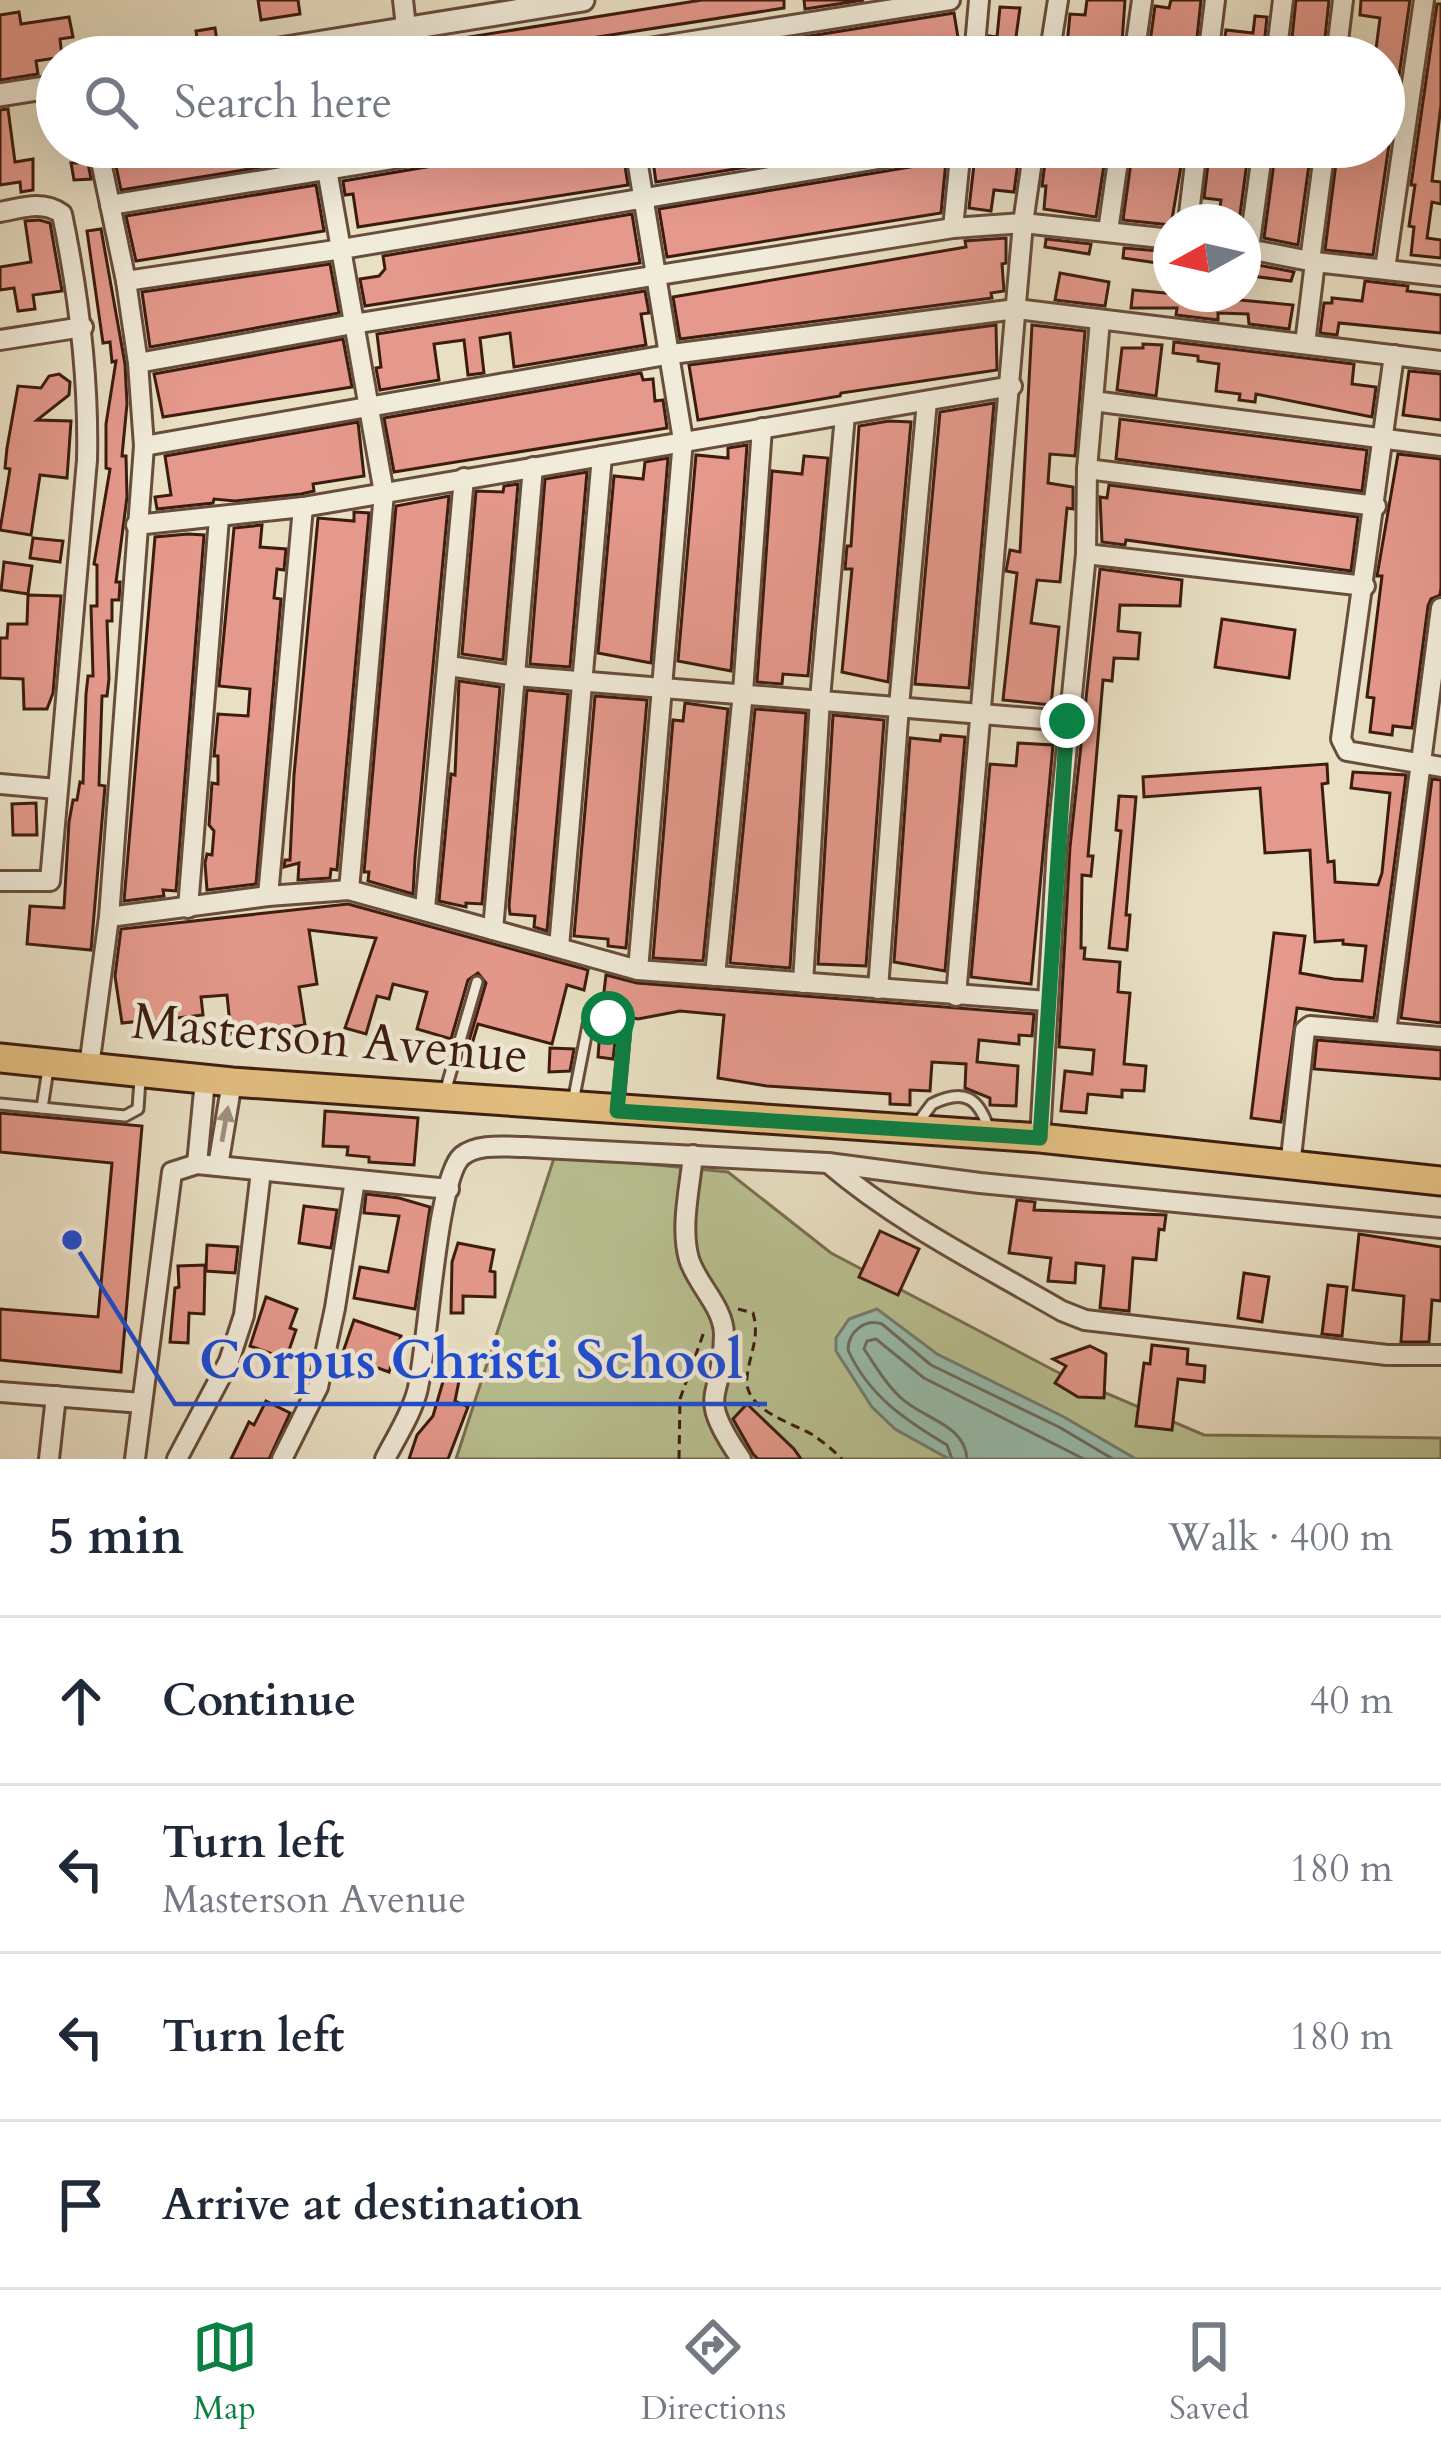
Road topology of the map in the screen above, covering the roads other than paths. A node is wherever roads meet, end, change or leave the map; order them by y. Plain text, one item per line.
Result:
1 (403, 0) edge
2 (583, 0) edge
3 (950, 0) edge
4 (979, 0) edge
5 (1058, 0) edge
6 (1142, 0) edge
7 (1215, 0) edge
8 (1283, 0) edge
9 (1343, 0) edge
10 (1424, 0) edge
11 (406, 27) junction
12 (353, 36) edge
13 (729, 36) edge
14 (976, 36) edge
15 (1052, 36) edge
16 (1137, 36) edge
17 (1211, 36) edge
18 (1279, 36) edge
19 (1339, 36) edge
20 (36, 89) edge
21 (0, 95) edge
22 (1405, 131) edge
23 (102, 168) edge
24 (333, 168) edge
25 (639, 168) edge
26 (819, 168) edge
27 (959, 168) edge
28 (1031, 168) edge
29 (1117, 168) edge
30 (1194, 168) edge
31 (1260, 168) edge
32 (1322, 168) edge
33 (1400, 168) edge
34 (327, 169) junction
35 (645, 196) junction
36 (1190, 204) edge
37 (1254, 204) edge
38 (110, 205) junction
39 (0, 212) edge
40 (1022, 223) junction
41 (953, 228) junction
42 (1108, 231) junction
43 (1153, 237) edge
44 (341, 250) junction
45 (1261, 252) edge
46 (1313, 261) junction
47 (1385, 269) junction
48 (658, 275) junction
49 (1441, 276) edge
50 (126, 281) junction
51 (1016, 309) junction
52 (1100, 320) junction
53 (352, 324) junction
54 (83, 326) junction
55 (0, 340) edge
56 (1305, 344) junction
57 (672, 354) junction
58 (1394, 355) junction
59 (1441, 361) edge
60 (138, 363) junction
61 (1012, 386) junction
62 (927, 400) junction
63 (1093, 400) junction
64 (368, 410) junction
65 (845, 415) junction
66 (762, 428) junction
67 (1385, 438) junction
68 (683, 440) junction
69 (144, 446) junction
70 (1441, 446) edge
71 (602, 456) junction
72 (533, 467) junction
73 (1087, 469) junction
74 (464, 478) junction
75 (384, 493) junction
76 (1376, 506) junction
77 (303, 507) junction
78 (219, 518) junction
79 (136, 524) junction
80 (1086, 554) junction
81 (1364, 586) junction
82 (1441, 608) edge
83 (449, 666) junction
84 (515, 676) junction
85 (583, 680) junction
86 (662, 687) junction
87 (743, 692) junction
88 (820, 699) junction
89 (898, 706) junction
90 (979, 713) junction
91 (1067, 721) junction
92 (1431, 766) edge
93 (0, 784) edge
94 (57, 789) junction
95 (0, 881) edge
96 (350, 890) junction
97 (268, 896) junction
98 (188, 908) junction
99 (424, 909) junction
100 (109, 917) junction
101 (493, 930) junction
102 (559, 947) junction
103 (638, 970) junction
104 (715, 976) junction
105 (477, 982) dead end
106 (803, 983) junction
107 (878, 988) junction
108 (956, 996) junction
109 (1047, 1001) junction
110 (1386, 1032) junction
111 (1441, 1037) edge
112 (0, 1058) edge
113 (49, 1063) junction
114 (88, 1067) junction
115 (140, 1073) junction
116 (219, 1081) junction
117 (443, 1097) junction
118 (0, 1104) edge
119 (572, 1107) junction
120 (42, 1108) junction
121 (617, 1111) junction
122 (1040, 1138) junction
123 (693, 1155) junction
124 (828, 1163) junction
125 (207, 1165) junction
126 (1290, 1167) junction
127 (261, 1171) junction
128 (355, 1180) junction
129 (1441, 1180) edge
130 (449, 1189) junction
131 (1441, 1228) edge
132 (1441, 1354) edge
133 (0, 1392) edge
134 (56, 1396) junction
135 (142, 1403) junction
136 (49, 1459) edge
137 (135, 1459) edge
138 (177, 1459) edge
139 (282, 1459) edge
140 (385, 1459) edge
141 (741, 1459) edge

1 - 11 street
2 - 11 street
3 - 13 street
4 - 14 street
5 - 15 street
6 - 16 street
7 - 17 street
8 - 18 street
9 - 19 street
10 - 22 street
11 - 12 street
20 - 21 street
23 - 38 street
24 - 34 street
25 - 35 street
26 - 35 street
27 - 41 street
28 - 40 street
29 - 42 street
30 - 36 street
31 - 37 street
32 - 46 street
33 - 47 street
34 - 38 street
34 - 44 street
35 - 44 street
35 - 48 street
38 - 50 street
39 - 54 street
40 - 41 street
40 - 42 street
40 - 51 street
41 - 48 street
42 - 43 street
44 - 50 street
44 - 53 street
45 - 46 street
46 - 47 street
46 - 56 street
47 - 49 street
48 - 53 street
48 - 57 street
50 - 60 street
51 - 52 street
51 - 57 street
51 - 61 street
52 - 56 street
52 - 63 street
53 - 60 street
53 - 64 street
54 - 55 street
54 - 94 street
56 - 58 street
57 - 64 street
57 - 68 street
58 - 59 street
58 - 67 street
60 - 69 street
61 - 62 street
61 - 90 street
62 - 65 street
62 - 89 street
63 - 67 street
63 - 73 street
64 - 69 street
64 - 75 street
65 - 66 street
65 - 88 street
66 - 68 street
66 - 87 street
67 - 70 street
67 - 76 street
68 - 71 street
68 - 86 street
69 - 79 street
71 - 72 street
71 - 85 street
72 - 74 street
72 - 84 street
73 - 76 street
73 - 80 street
74 - 75 street
74 - 83 street
75 - 77 street
75 - 96 street
76 - 81 street
77 - 78 street
77 - 97 street
78 - 79 street
78 - 98 street
79 - 100 street
80 - 81 street
80 - 91 street
81 - 92 street
82 - 92 street
83 - 84 street
83 - 99 street
84 - 85 street
84 - 101 street
85 - 86 street
85 - 102 street
86 - 87 street
86 - 103 street
87 - 88 street
87 - 104 street
88 - 89 street
88 - 106 street
89 - 90 street
89 - 107 street
90 - 91 street
90 - 108 street
91 - 109 street
92 - 110 street
93 - 94 street
94 - 95 street
96 - 97 street
96 - 99 street
97 - 98 street
98 - 100 street
99 - 101 street
100 - 114 street
101 - 102 street
102 - 103 street
103 - 104 street
104 - 106 street
105 - 117 lane
106 - 107 street
107 - 108 street
108 - 109 street
109 - 122 street
110 - 111 street
110 - 126 street
112 - 113 main road, Masterson Avenue
113 - 114 main road, Masterson Avenue
113 - 120 lane
114 - 115 main road, Masterson Avenue
115 - 116 main road, Masterson Avenue
115 - 120 lane
116 - 117 main road, Masterson Avenue
116 - 125 street
117 - 119 main road, Masterson Avenue
118 - 120 lane
119 - 121 main road, Masterson Avenue
119 - 121 lane
121 - 122 main road, Masterson Avenue
122 - 126 main road, Masterson Avenue
123 - 124 street
123 - 130 street
123 - 141 street
124 - 131 street
124 - 132 street
125 - 127 street
125 - 135 street
126 - 129 main road, Masterson Avenue
127 - 128 street
127 - 138 street
128 - 130 street
128 - 139 street
130 - 140 street
133 - 134 street
134 - 135 street
134 - 136 street
135 - 137 street

